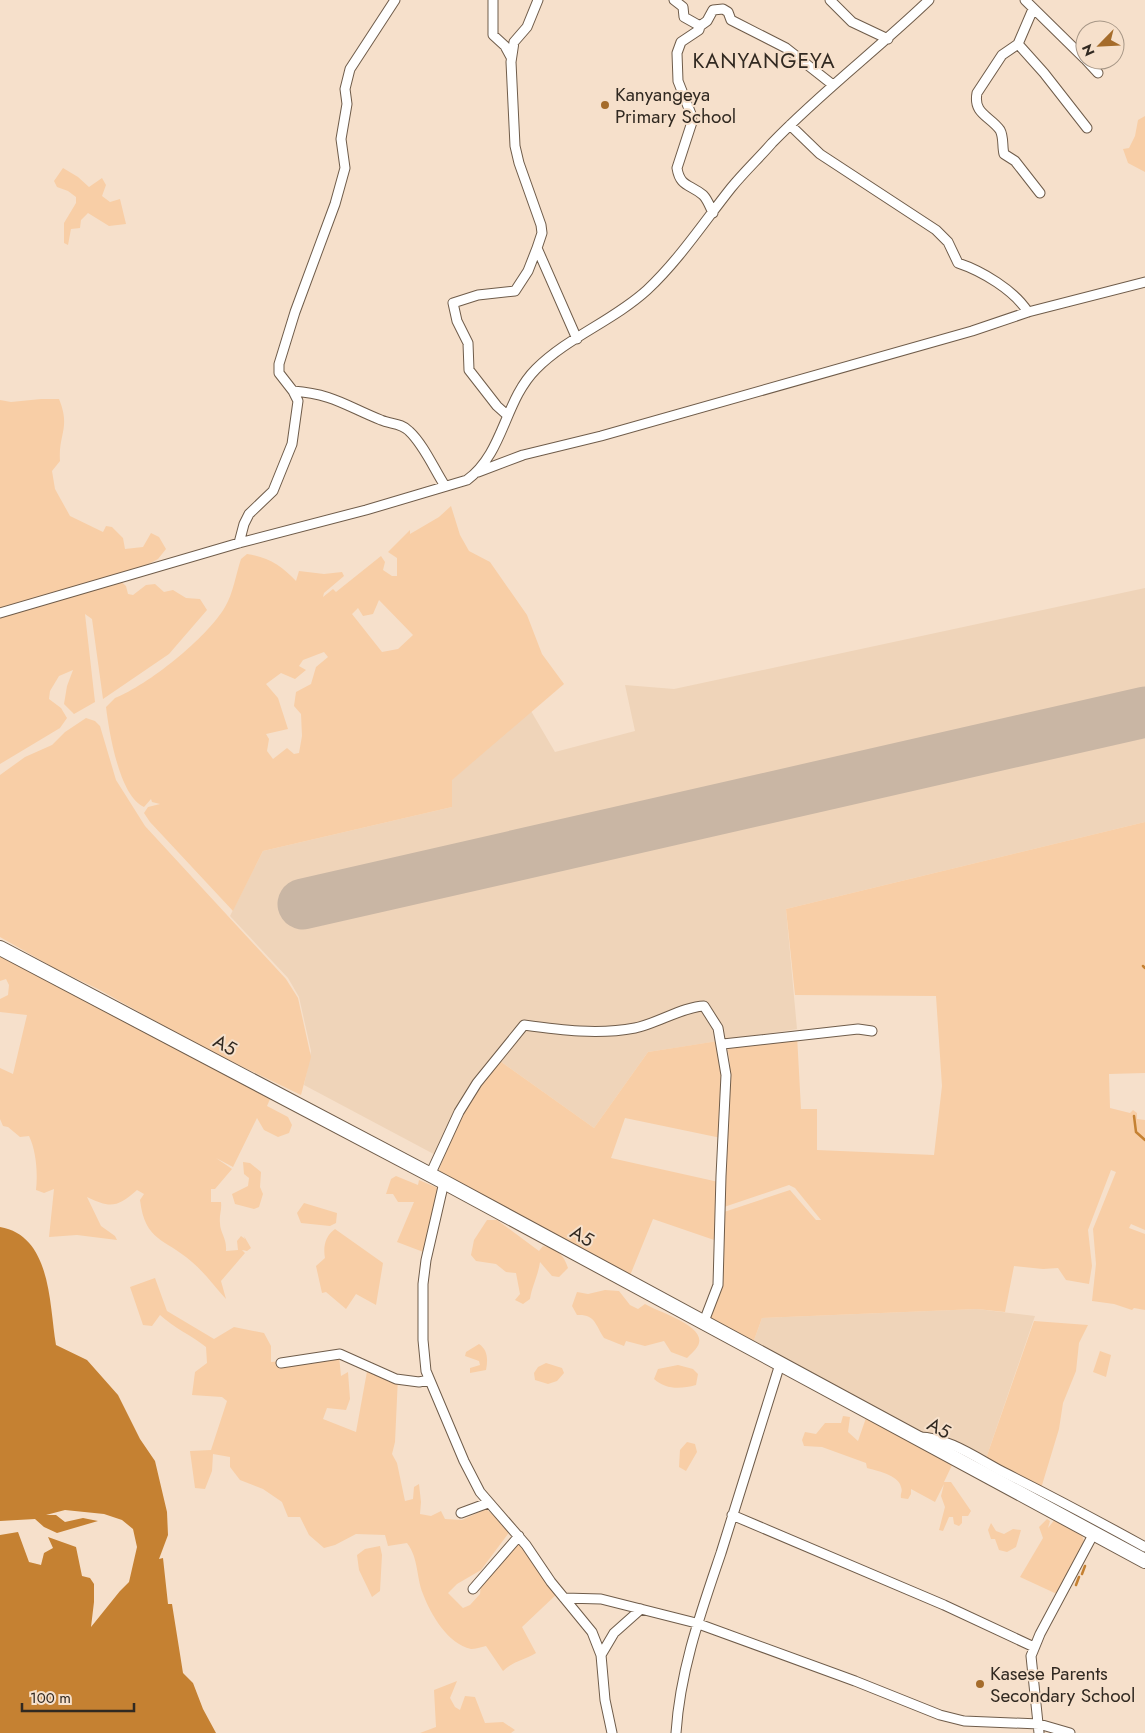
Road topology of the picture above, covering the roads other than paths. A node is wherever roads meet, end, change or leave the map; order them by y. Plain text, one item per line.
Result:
1 (395, 0) edge
2 (493, 0) edge
3 (538, 0) edge
4 (674, 0) edge
5 (830, 0) edge
6 (929, 0) edge
7 (1025, 0) edge
8 (1033, 9) junction
9 (700, 26) junction
10 (888, 38) junction
11 (1018, 44) junction
12 (1075, 49) edge
13 (511, 57) junction
14 (1095, 70) edge
15 (1098, 73) dead end
16 (833, 85) junction
17 (790, 125) junction
18 (1087, 128) dead end
19 (1040, 194) dead end
20 (713, 213) junction
21 (537, 248) junction
22 (1145, 282) edge
23 (1028, 312) junction
24 (578, 339) junction
25 (294, 391) junction
26 (507, 415) junction
27 (477, 472) junction
28 (444, 486) junction
29 (239, 543) junction
30 (0, 613) edge
31 (0, 948) edge
32 (872, 1031) dead end
33 (723, 1044) junction
34 (430, 1175) junction
35 (444, 1182) junction
36 (704, 1324) junction
37 (282, 1362) dead end
38 (780, 1364) junction
39 (430, 1380) junction
40 (916, 1437) junction
41 (488, 1503) junction
42 (461, 1513) dead end
43 (732, 1515) junction
44 (1094, 1533) junction
45 (519, 1536) junction
46 (1145, 1547) edge
47 (1145, 1561) edge
48 (473, 1589) dead end
49 (564, 1598) junction
50 (641, 1609) junction
51 (696, 1624) junction
52 (1034, 1647) junction
53 (601, 1656) junction
54 (1039, 1728) edge
55 (612, 1733) edge
56 (676, 1733) edge
57 (1070, 1733) edge

1 - 25 street
2 - 13 street
3 - 13 street
4 - 9 street
5 - 10 street
6 - 10 street
7 - 8 street
8 - 11 street
8 - 12 street
9 - 16 street
9 - 20 street
10 - 16 street
11 - 18 street
11 - 19 street
13 - 21 street
14 - 15 street
16 - 17 street
17 - 20 street
17 - 23 street
20 - 24 street
21 - 24 street
21 - 26 street
22 - 23 street
23 - 27 street
24 - 26 street
25 - 28 street
25 - 29 street
26 - 27 street
27 - 28 street
28 - 29 street
29 - 30 street
31 - 34 highway, A5 / A5
32 - 33 street
33 - 34 street
33 - 36 street
34 - 35 highway, A5 / A5
35 - 36 highway, A5 / A5
35 - 39 street
36 - 38 highway, A5 / A5
37 - 39 street
38 - 40 highway, A5 / A5
38 - 43 street
39 - 41 street
40 - 44 highway, A5 / A5
40 - 46 street
41 - 42 street
41 - 45 street
43 - 51 street
43 - 52 street
44 - 47 highway, A5 / A5
44 - 52 street
45 - 48 street
45 - 49 street
49 - 50 street
49 - 53 street
50 - 51 street
50 - 53 street
51 - 54 street
51 - 56 street
52 - 54 street
53 - 55 street
54 - 57 street

